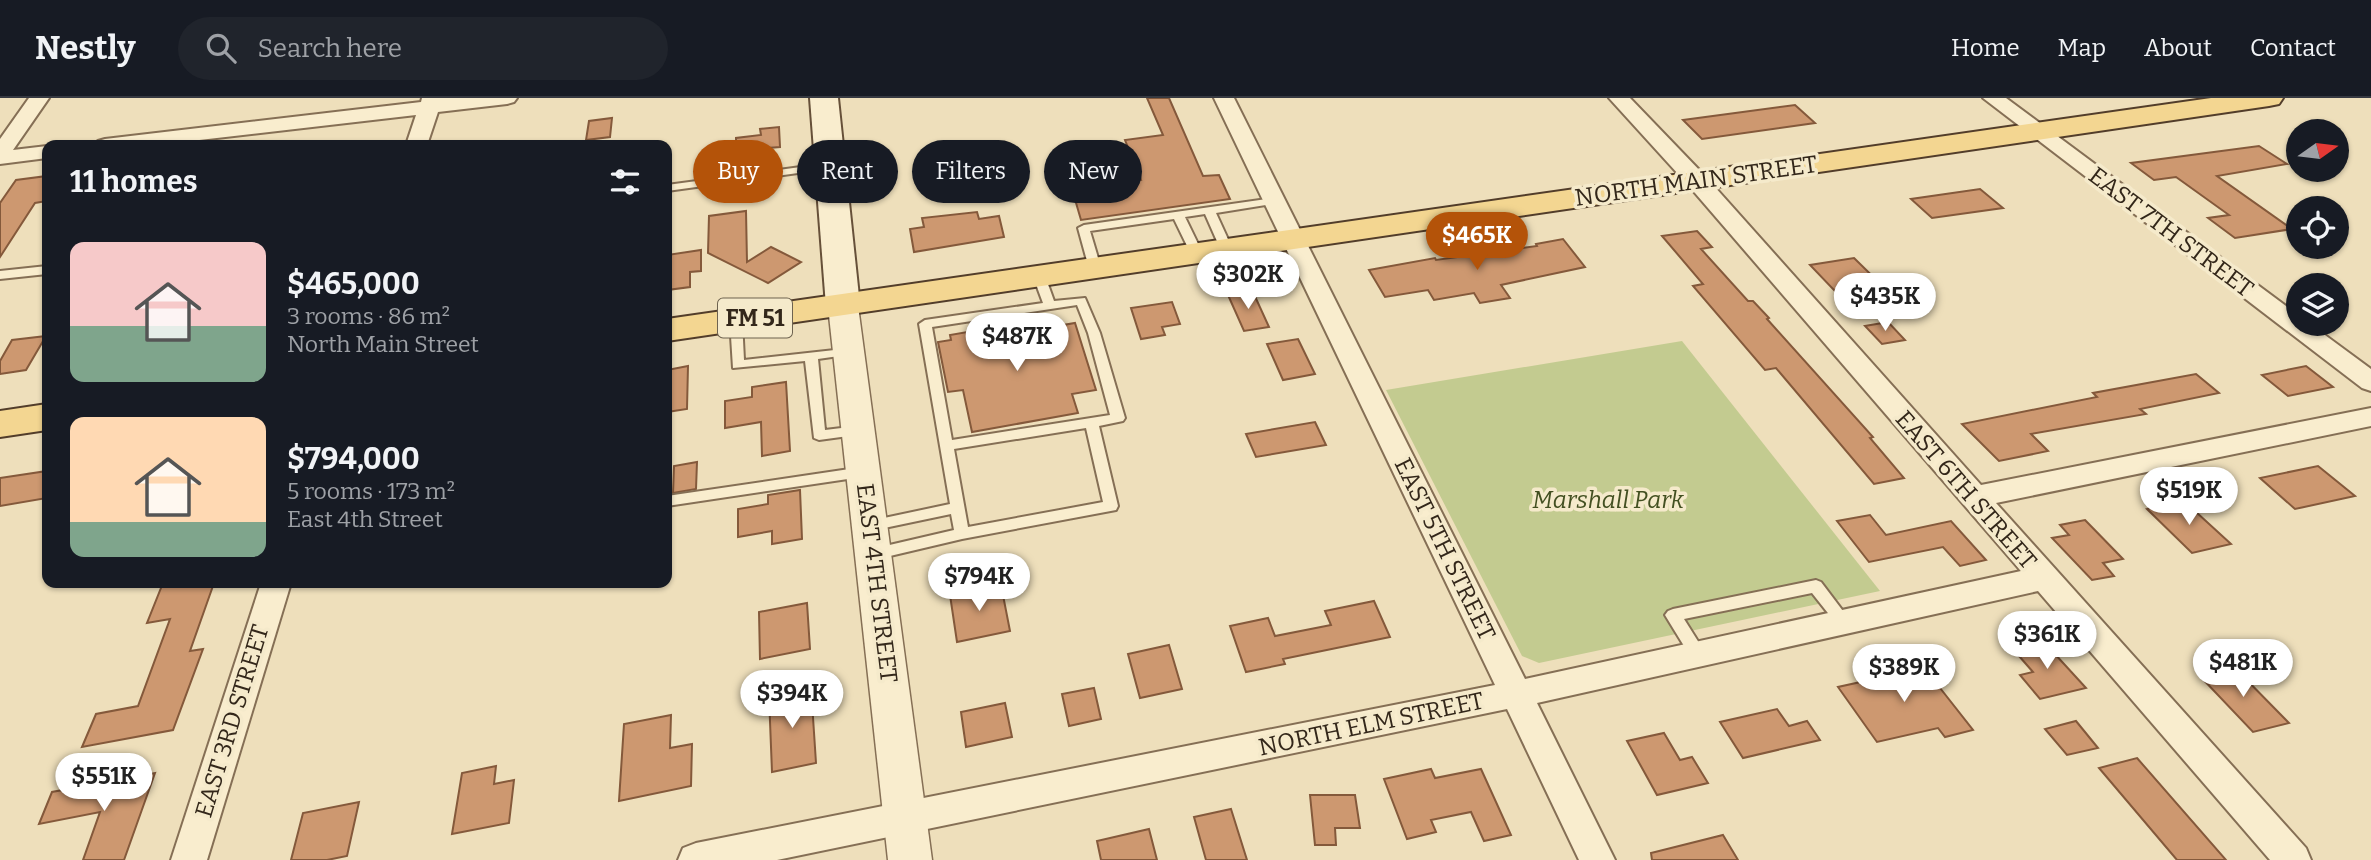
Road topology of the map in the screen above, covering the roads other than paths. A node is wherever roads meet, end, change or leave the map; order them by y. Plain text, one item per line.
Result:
1 (39, 98) edge
2 (508, 98) edge
3 (824, 98) edge
4 (1224, 98) edge
5 (1619, 98) edge
6 (1993, 98) edge
7 (2269, 98) edge
8 (431, 102) edge
9 (2038, 132) junction
10 (143, 140) edge
11 (419, 140) edge
12 (828, 140) edge
13 (42, 152) edge
14 (0, 156) edge
15 (797, 170) edge
16 (1697, 181) junction
17 (672, 187) edge
18 (1274, 201) junction
19 (834, 203) edge
20 (1209, 210) junction
21 (1178, 215) junction
22 (1292, 238) junction
23 (1226, 248) junction
24 (1196, 252) junction
25 (1095, 268) junction
26 (42, 271) edge
27 (0, 275) edge
28 (1039, 276) junction
29 (844, 306) junction
30 (1050, 306) junction
31 (736, 320) junction
32 (672, 329) edge
33 (849, 351) junction
34 (811, 356) junction
35 (2371, 382) edge
36 (2371, 417) edge
37 (42, 418) edge
38 (1091, 423) junction
39 (0, 424) edge
40 (858, 431) junction
41 (946, 446) junction
42 (863, 472) junction
43 (1973, 498) junction
44 (672, 500) edge
45 (958, 507) junction
46 (962, 534) junction
47 (871, 540) junction
48 (2044, 578) junction
49 (274, 588) edge
50 (1844, 623) junction
51 (1698, 654) junction
52 (1516, 694) junction
53 (906, 819) junction
54 (189, 860) edge
55 (696, 860) edge
56 (911, 860) edge
57 (1597, 860) edge
58 (2293, 860) edge

1 - 14 street
2 - 8 street
3 - 12 main road
4 - 18 street, EAST 5TH STREET
5 - 16 street, EAST 6TH STREET
6 - 9 street, EAST 7TH STREET
7 - 9 main road, NORTH MAIN STREET / FM 51
8 - 10 street
8 - 11 street
9 - 16 main road, NORTH MAIN STREET / FM 51
9 - 35 street, EAST 7TH STREET
13 - 14 street
15 - 17 lane
16 - 22 main road, NORTH MAIN STREET / FM 51
16 - 43 street, EAST 6TH STREET
18 - 20 lane
18 - 22 street, EAST 5TH STREET
19 - 29 main road
20 - 21 lane
20 - 23 lane
21 - 24 lane
21 - 25 lane
22 - 23 main road, NORTH MAIN STREET / FM 51
22 - 52 street, EAST 5TH STREET
23 - 24 main road, NORTH MAIN STREET / FM 51
24 - 25 main road, NORTH MAIN STREET / FM 51
25 - 28 main road, NORTH MAIN STREET / FM 51
26 - 27 lane
28 - 29 main road, NORTH MAIN STREET / FM 51
28 - 30 lane
29 - 31 main road, NORTH MAIN STREET / FM 51
29 - 33 street, EAST 4TH STREET
30 - 38 lane
30 - 41 lane
31 - 32 main road, NORTH MAIN STREET / FM 51
31 - 34 lane
33 - 34 lane
33 - 40 street, EAST 4TH STREET
34 - 40 lane
36 - 43 street
37 - 39 main road
38 - 41 lane
38 - 46 lane
40 - 42 street, EAST 4TH STREET
41 - 45 lane
42 - 44 lane
42 - 47 street, EAST 4TH STREET
43 - 48 street, EAST 6TH STREET
45 - 46 lane
45 - 47 lane
46 - 47 lane
47 - 53 street, EAST 4TH STREET
48 - 50 street, NORTH ELM STREET
48 - 58 street, EAST 6TH STREET
49 - 54 street, EAST 3RD STREET
50 - 51 street, NORTH ELM STREET
50 - 51 lane
51 - 52 street, NORTH ELM STREET
52 - 53 street, NORTH ELM STREET
52 - 57 street, EAST 5TH STREET
53 - 55 street, NORTH ELM STREET
53 - 56 street, EAST 4TH STREET

